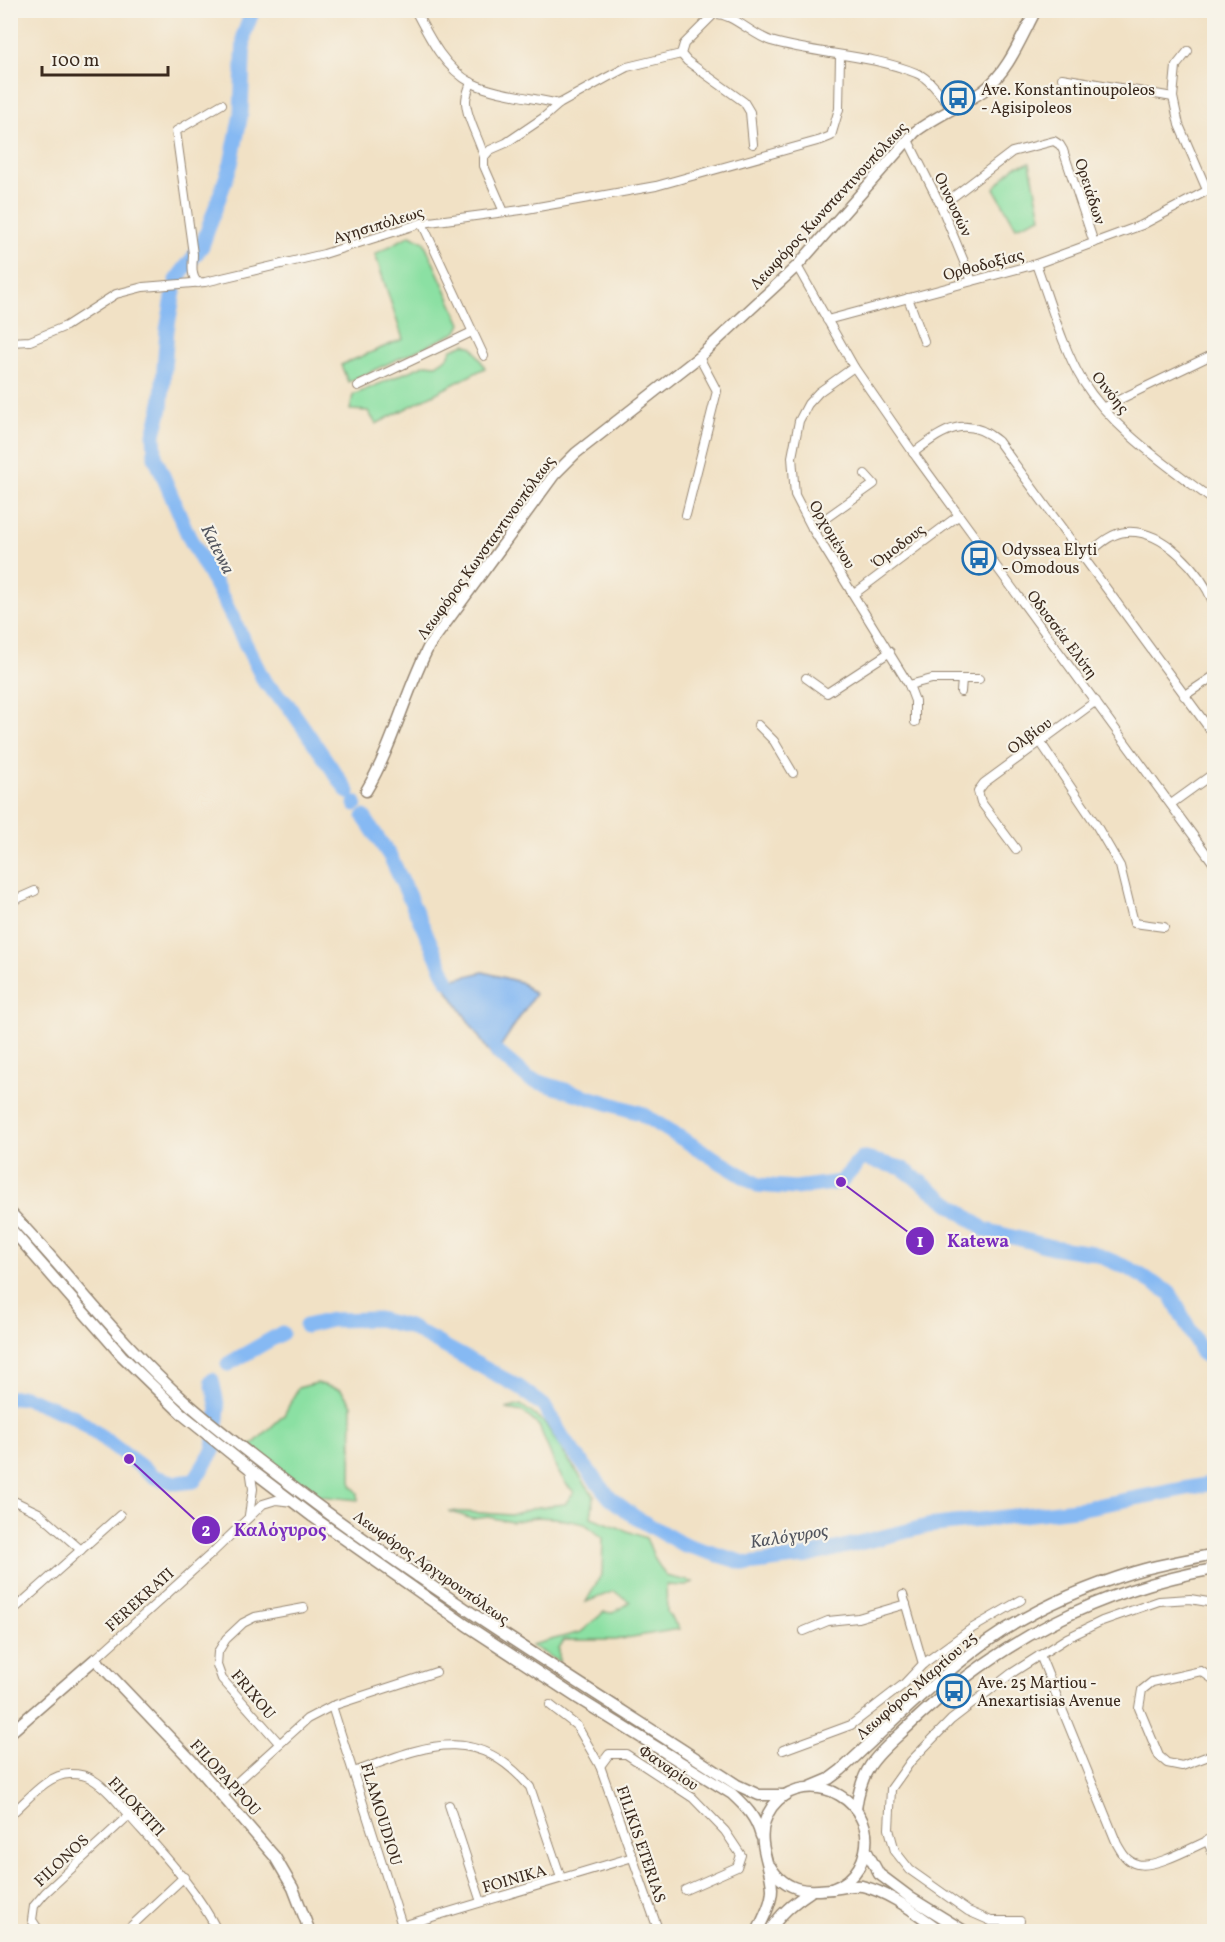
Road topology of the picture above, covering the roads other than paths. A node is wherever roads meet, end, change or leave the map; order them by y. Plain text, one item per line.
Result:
1 (415, 10) edge
2 (1036, 10) edge
3 (1188, 51) dead end
4 (681, 54) junction
5 (840, 56) junction
6 (1062, 78) dead end
7 (471, 82) junction
8 (1173, 97) junction
9 (222, 104) dead end
10 (559, 104) junction
11 (951, 109) junction
12 (908, 140) junction
13 (753, 144) dead end
14 (484, 157) junction
15 (1211, 188) edge
16 (941, 206) junction
17 (504, 212) junction
18 (422, 223) junction
19 (1094, 243) junction
20 (1036, 264) junction
21 (796, 266) junction
22 (972, 281) junction
23 (198, 283) junction
24 (908, 298) junction
25 (828, 320) junction
26 (472, 332) junction
27 (924, 341) dead end
28 (10, 342) edge
29 (1215, 354) edge
30 (484, 356) dead end
31 (699, 357) junction
32 (854, 367) junction
33 (358, 386) dead end
34 (1104, 407) junction
35 (913, 453) junction
36 (865, 474) dead end
37 (1215, 501) edge
38 (686, 515) dead end
39 (958, 516) junction
40 (812, 528) junction
41 (1083, 558) junction
42 (854, 594) junction
43 (1215, 604) edge
44 (890, 652) junction
45 (1215, 676) edge
46 (806, 678) dead end
47 (962, 679) junction
48 (979, 679) dead end
49 (909, 685) junction
50 (962, 692) dead end
51 (1184, 696) junction
52 (1096, 701) junction
53 (915, 722) dead end
54 (758, 725) dead end
55 (1215, 735) edge
56 (1041, 743) junction
57 (793, 773) dead end
58 (1215, 773) edge
59 (366, 791) dead end
60 (1171, 804) junction
61 (1016, 849) dead end
62 (1215, 864) edge
63 (35, 891) dead end
64 (10, 902) edge
65 (1164, 927) dead end
66 (10, 1212) edge
67 (10, 1228) edge
68 (250, 1469) junction
69 (10, 1499) edge
70 (293, 1502) junction
71 (120, 1515) dead end
72 (249, 1515) junction
73 (81, 1550) junction
74 (1215, 1554) edge
75 (426, 1565) dead end
76 (1215, 1569) edge
77 (417, 1577) junction
78 (903, 1596) dead end
79 (1021, 1600) dead end
80 (1215, 1603) edge
81 (906, 1604) junction
82 (304, 1608) dead end
83 (10, 1613) edge
84 (804, 1631) dead end
85 (1040, 1654) junction
86 (95, 1659) junction
87 (924, 1664) junction
88 (436, 1672) dead end
89 (1215, 1680) edge
90 (550, 1705) dead end
91 (332, 1706) junction
92 (10, 1733) edge
93 (279, 1743) junction
94 (783, 1750) dead end
95 (1215, 1754) edge
96 (600, 1766) junction
97 (354, 1772) junction
98 (810, 1787) junction
99 (735, 1790) junction
100 (223, 1795) junction
101 (785, 1795) junction
102 (448, 1805) dead end
103 (856, 1809) junction
104 (10, 1815) edge
105 (129, 1815) junction
106 (761, 1836) junction
107 (1211, 1839) edge
108 (866, 1850) junction
109 (1215, 1856) edge
110 (633, 1857) junction
111 (765, 1858) junction
112 (184, 1877) junction
113 (561, 1878) junction
114 (832, 1889) junction
115 (685, 1890) dead end
116 (810, 1892) junction
117 (481, 1902) junction
118 (1020, 1921) dead end
119 (403, 1929) edge
120 (40, 1932) edge
121 (124, 1932) edge
122 (218, 1932) edge
123 (310, 1932) edge
124 (659, 1932) edge
125 (757, 1932) edge
126 (769, 1932) edge
127 (943, 1932) edge
128 (966, 1932) edge

1 - 7 street
2 - 11 main road, Λεωφόρος Κωνσταντινουπόλεως
3 - 8 street
4 - 5 street
4 - 10 street
4 - 13 street
5 - 11 street
5 - 17 street, Αγησιπόλεως
6 - 8 street
7 - 10 street
7 - 14 street
8 - 15 street
9 - 23 street
10 - 14 street
11 - 12 main road, Λεωφόρος Κωνσταντινουπόλεως
12 - 16 street, Οινουσών
12 - 21 main road, Λεωφόρος Κωνσταντινουπόλεως
14 - 17 street
15 - 19 street, Ορθοδοξίας
16 - 19 street, Ορειάδων
16 - 22 street, Οινουσών
17 - 18 street, Αγησιπόλεως
18 - 23 street, Αγησιπόλεως
18 - 26 street
19 - 20 street, Ορθοδοξίας
20 - 22 street, Ορθοδοξίας
20 - 34 street, Οινόης
21 - 25 street, Οδυσσέα Ελύτη
21 - 31 main road, Λεωφόρος Κωνσταντινουπόλεως
22 - 24 street, Ορθοδοξίας
23 - 28 street, Αγησιπόλεως
24 - 25 street, Ορθοδοξίας
24 - 27 street
25 - 32 street, Οδυσσέα Ελύτη
26 - 30 street
26 - 33 street
29 - 34 street
31 - 38 street
31 - 59 main road, Λεωφόρος Κωνσταντινουπόλεως
32 - 35 street, Οδυσσέα Ελύτη
32 - 40 street, Ορχομένου
34 - 37 street, Οινόης
35 - 39 street, Οδυσσέα Ελύτη
35 - 41 street
36 - 40 street
39 - 42 street, Όμοδους
39 - 52 street, Οδυσσέα Ελύτη
40 - 42 street, Ορχομένου
41 - 43 street
41 - 51 street
42 - 44 street, Ορχομένου
44 - 46 street
44 - 49 street, Ορχομένου
45 - 51 street
47 - 48 street
47 - 49 street
47 - 50 street
49 - 53 street, Ορχομένου
51 - 55 street
52 - 56 street, Ολβίου
52 - 60 street, Οδυσσέα Ελύτη
54 - 57 street
56 - 61 street, Ολβίου
56 - 65 street
58 - 60 street
60 - 62 street, Οδυσσέα Ελύτη
63 - 64 street
66 - 77 main road, Λεωφόρος Αργυρουπόλεως
67 - 68 main road, Λεωφόρος Αργυρουπόλεως
68 - 70 main road, Λεωφόρος Αργυρουπόλεως
68 - 72 street
69 - 73 street
70 - 72 street, FEREKRATI
70 - 99 main road, Λεωφόρος Αργυρουπόλεως
71 - 73 street
72 - 86 street, FEREKRATI
73 - 83 street
74 - 98 main road, Λεωφόρος Μαρτίου 25
75 - 77 street
76 - 103 main road, Λεωφόρος Μαρτίου 25
77 - 99 main road, Λεωφόρος Αργυρουπόλεως
78 - 81 street
79 - 87 street
80 - 85 street
81 - 84 street
81 - 87 street
82 - 93 street, FRIXOU
85 - 107 street
85 - 118 street
86 - 92 main road, FEREKRATI
86 - 100 main road, FILOPAPPOU
87 - 94 street
88 - 91 street
89 - 95 street
90 - 96 street, FILIKIS ETERIAS
91 - 93 street
91 - 97 street, FLAMOUDIOU
93 - 100 street
96 - 110 street, FILIKIS ETERIAS
96 - 115 street, Φαναρίου
97 - 113 street
97 - 119 street, FLAMOUDIOU
98 - 101 main road
98 - 103 main road
99 - 101 main road
99 - 106 main road
100 - 123 main road, FILOPAPPOU
101 - 106 main road
102 - 117 street
103 - 108 main road
104 - 105 street, FILOKTITI
105 - 112 street, FILOKTITI
105 - 120 street, FILONOS
106 - 111 main road
107 - 109 street
108 - 114 main road
108 - 128 main road
110 - 113 street, FOINIKA
110 - 124 street, FILIKIS ETERIAS
111 - 116 main road
111 - 125 main road
112 - 121 street
112 - 122 street, FILOKTITI
113 - 117 street, FOINIKA
114 - 116 main road
114 - 127 main road
116 - 126 main road
117 - 119 street, FOINIKA

